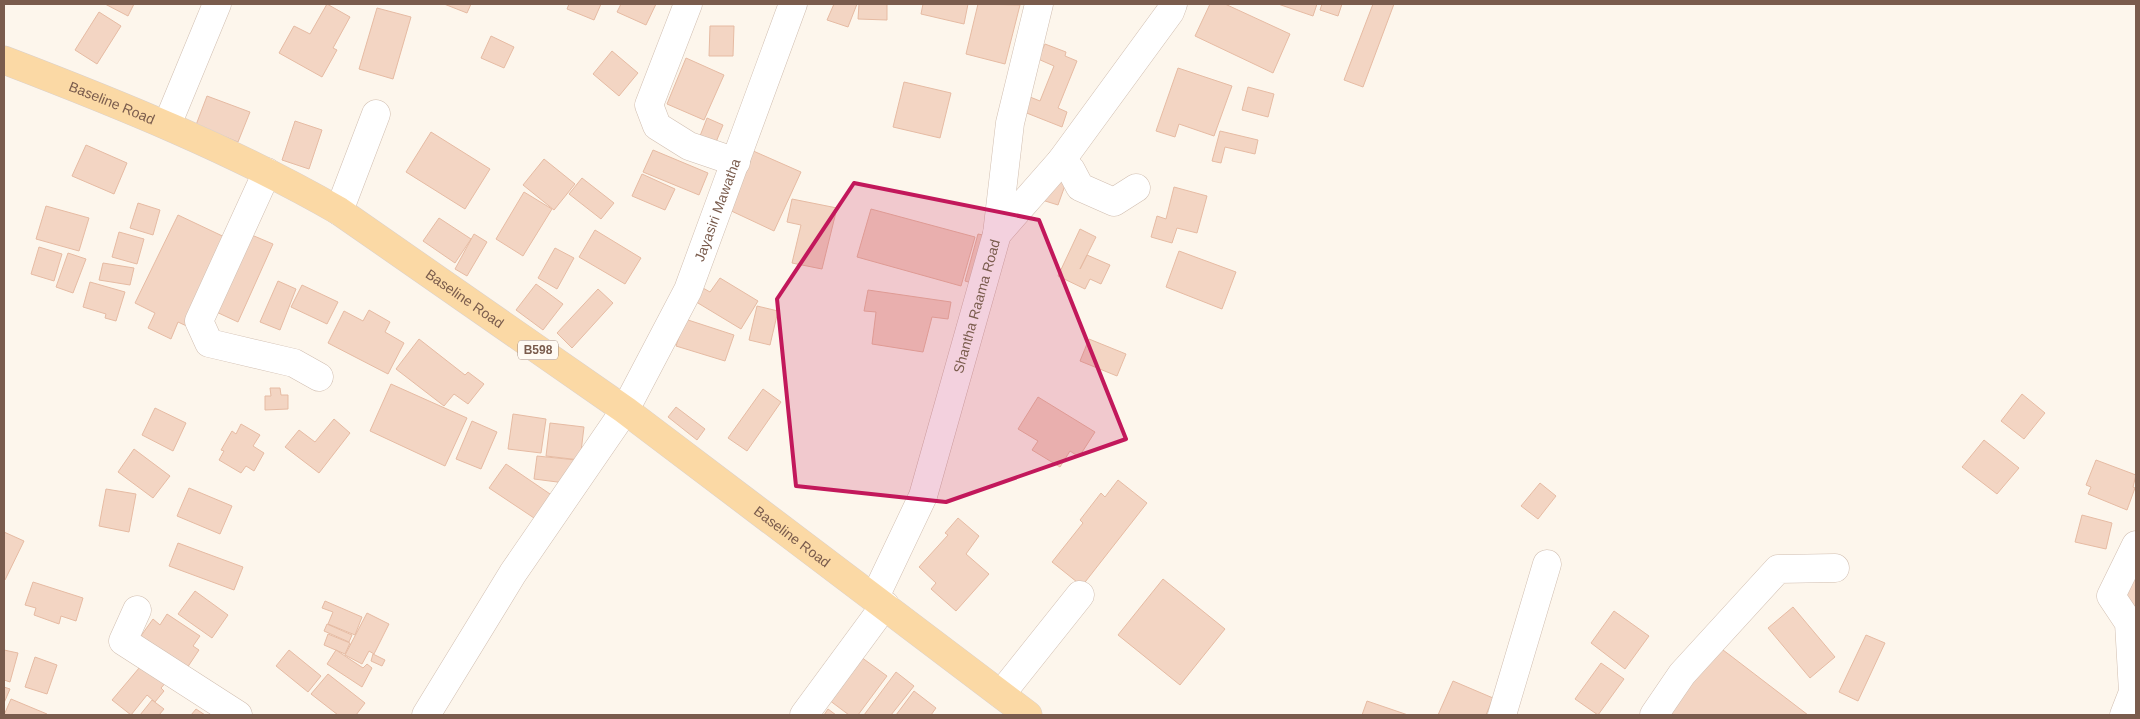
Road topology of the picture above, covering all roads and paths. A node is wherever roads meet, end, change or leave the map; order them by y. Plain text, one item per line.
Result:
1 (217, 4) edge
2 (688, 4) edge
3 (793, 4) edge
4 (1040, 4) edge
5 (1173, 4) edge
6 (4, 60) edge
7 (376, 114) dead end
8 (168, 125) junction
9 (1061, 161) junction
10 (736, 162) junction
11 (267, 172) junction
12 (1136, 188) dead end
13 (339, 212) junction
14 (997, 234) junction
15 (319, 377) dead end
16 (624, 410) junction
17 (2136, 545) edge
18 (1547, 564) dead end
19 (1835, 568) dead end
20 (1080, 595) dead end
21 (880, 601) junction
22 (136, 610) dead end
23 (1001, 694) junction
24 (238, 715) edge
25 (426, 715) edge
26 (804, 715) edge
27 (1028, 715) edge
28 (1502, 715) edge
29 (1654, 715) edge
30 (2124, 715) edge

1 - 8 street
2 - 10 street
3 - 10 street, Jayasiri Mawatha
4 - 14 street, Shantha Raama Road
5 - 9 street
6 - 8 main road, Baseline Road / B598
7 - 13 street
8 - 11 main road, Baseline Road / B598
9 - 12 street
9 - 14 street
10 - 16 street, Jayasiri Mawatha
11 - 13 main road, Baseline Road / B598
11 - 15 street
13 - 16 main road, Baseline Road / B598
14 - 21 street, Shantha Raama Road
16 - 21 main road, Baseline Road / B598
16 - 25 street, Jayasiri Mawatha
17 - 30 street
18 - 28 street
19 - 29 street
20 - 23 street
21 - 23 main road, Baseline Road / B598
21 - 26 street, Shantha Raama Road
22 - 24 street
23 - 27 main road, Baseline Road / B598

